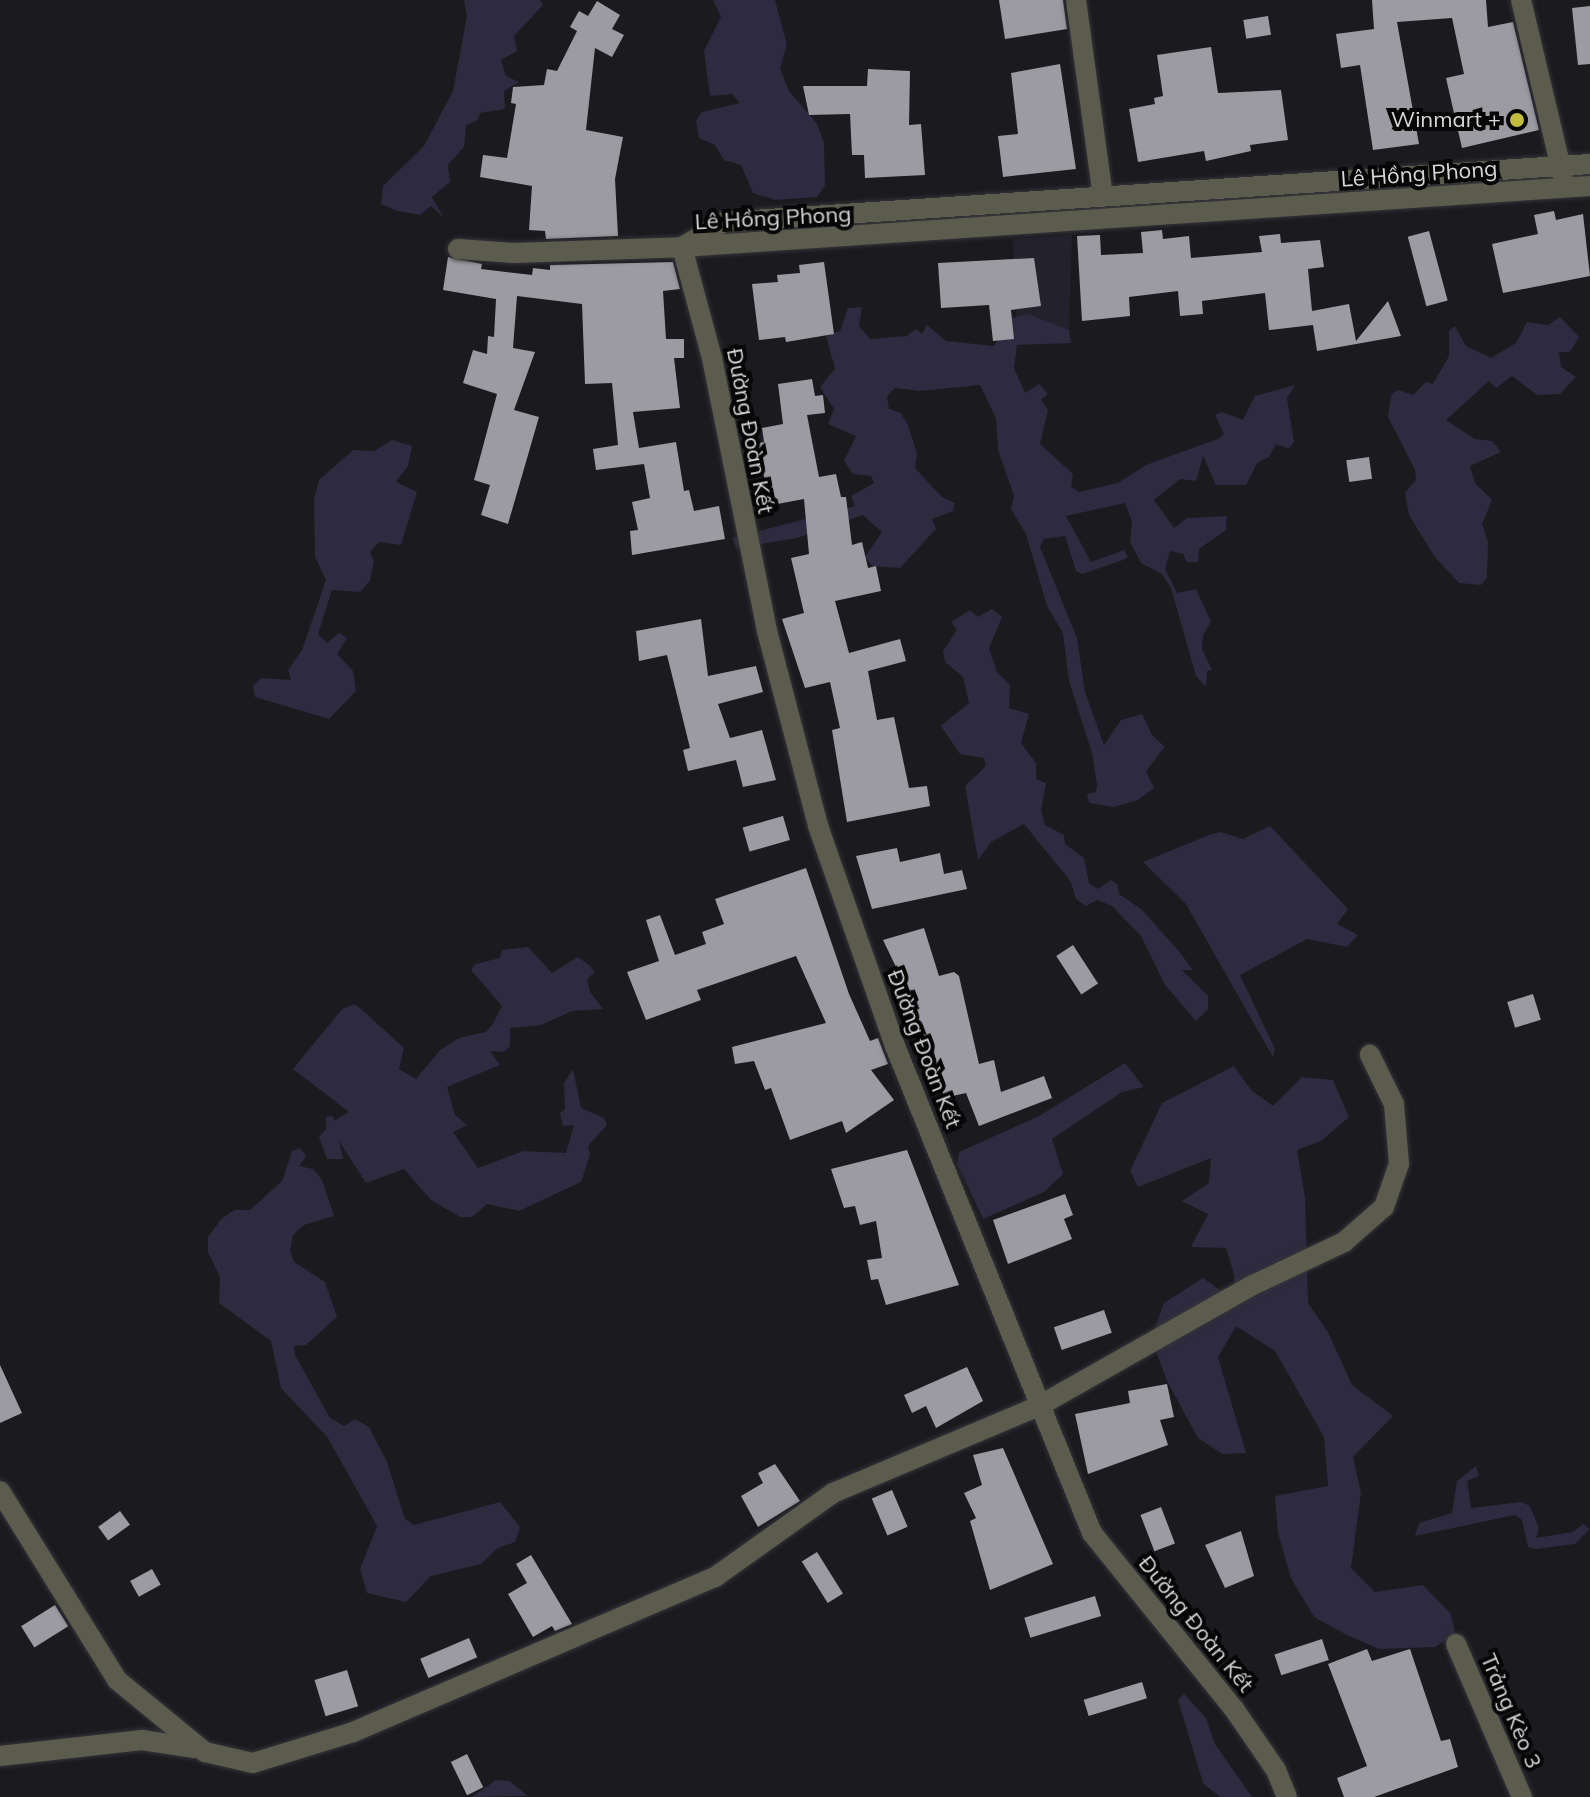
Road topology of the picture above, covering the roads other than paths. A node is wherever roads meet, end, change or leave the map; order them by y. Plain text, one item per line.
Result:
1 (1076, 0) edge
2 (1521, 0) edge
3 (1590, 164) edge
4 (1560, 166) junction
5 (1590, 186) edge
6 (1566, 188) junction
7 (1103, 196) junction
8 (682, 247) junction
9 (458, 249) dead end
10 (1370, 1055) dead end
11 (1037, 1407) junction
12 (0, 1491) edge
13 (1456, 1644) dead end
14 (205, 1752) junction
15 (0, 1756) edge
16 (1287, 1797) edge
17 (1522, 1797) edge

1 - 7 street
2 - 4 street
3 - 4 street, Lê Hồng Phong
4 - 6 street
4 - 7 street, Lê Hồng Phong
5 - 6 street, Lê Hồng Phong
6 - 8 street, Lê Hồng Phong
7 - 8 street, Lê Hồng Phong
8 - 9 street
8 - 11 street, Đường Đoàn Kết
10 - 11 street
11 - 14 street
11 - 16 street, Đường Đoàn Kết
12 - 14 street
13 - 17 street, Trảng Kèo 3
14 - 15 street

